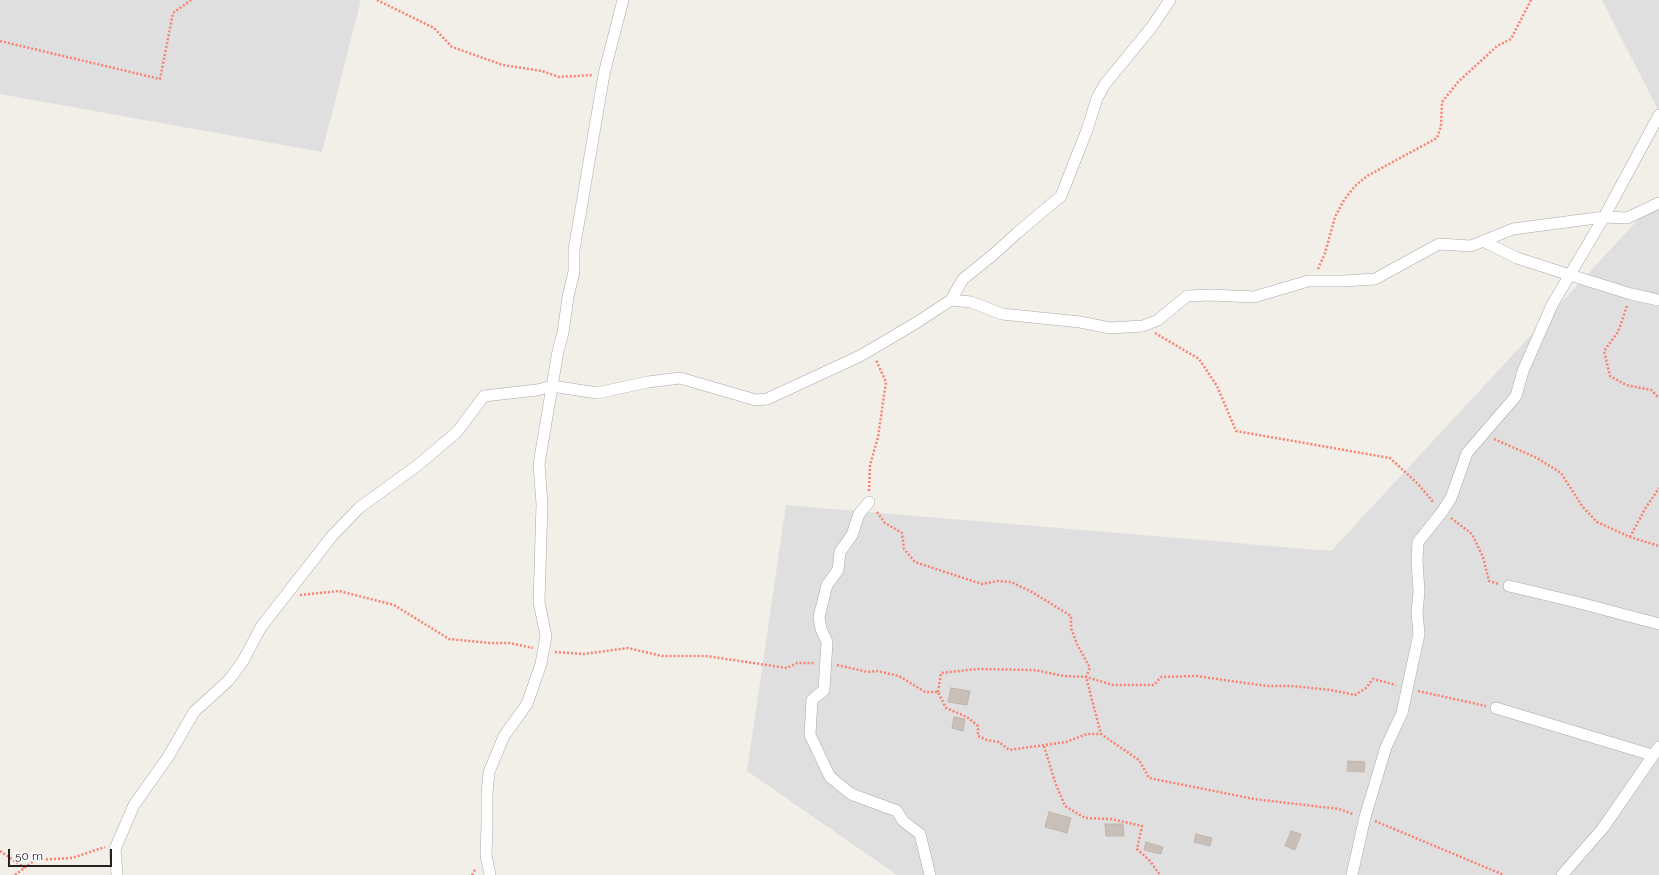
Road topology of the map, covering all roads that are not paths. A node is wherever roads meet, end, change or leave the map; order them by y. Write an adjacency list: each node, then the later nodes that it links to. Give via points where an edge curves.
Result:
1 (623, 0): 10 (street, via 604,74 574,250 574,272 564,333)
2 (1170, 0): 8 (street, via 1097,98 1061,196 962,279)
3 (1659, 115): 5 (street)
4 (1659, 203): 5 (street, via 1627,218)
5 (1604, 217): 6 (street, via 1513,229); 7 (street)
6 (1483, 241): 7 (street, via 1517,258); 8 (street, via 1471,246 1439,244 1375,278 1308,281 1254,297 1187,296 1158,320 1143,326 1110,328 1080,322 1002,314 971,302)
7 (1570, 276): 9 (street); 19 (street, via 1552,305 1523,371 1516,396 1467,453 1453,493 1442,512 1418,542 1419,634 1402,713 1386,747 1364,817)
8 (951, 300): 10 (street, via 860,356 767,399 756,400 680,378 597,393)
9 (1659, 300)
10 (552, 386): 16 (street, via 484,396 457,432 418,465 359,508 332,536 262,627 229,680 194,712 168,757 134,805 114,849); 17 (street, via 539,464 542,504 539,602 546,636 541,664 527,704 504,736 489,772 486,855)
11 (869, 502): 18 (street, via 859,514 852,535 840,552 838,570 827,585 819,617 827,642 824,690 812,700 810,735 830,777 851,794 897,811 903,821 920,834)
12 (1509, 586): 13 (street)
13 (1659, 624)
14 (1496, 708): 15 (street)
15 (1656, 751): 20 (street, via 1603,828)
16 (117, 875)
17 (490, 875)
18 (930, 875)
19 (1352, 875)
20 (1562, 875)

